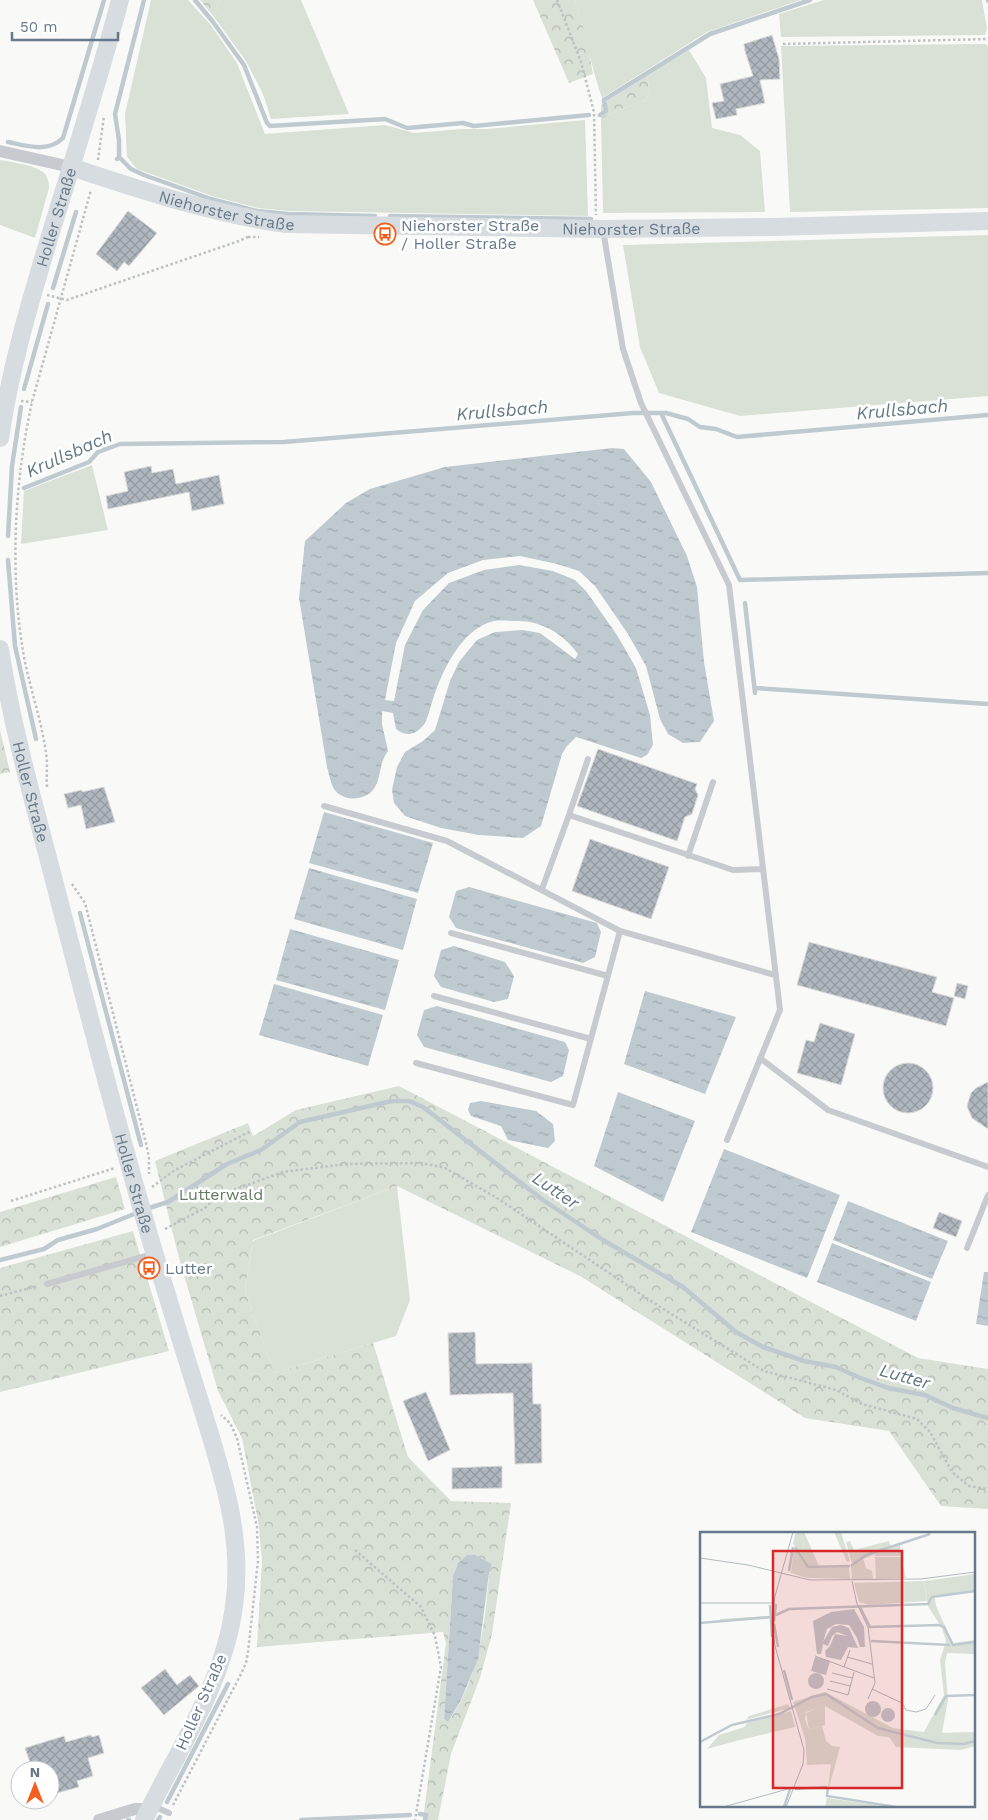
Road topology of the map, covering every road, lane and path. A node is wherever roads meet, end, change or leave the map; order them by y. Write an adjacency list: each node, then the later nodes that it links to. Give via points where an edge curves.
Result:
1 (120, 0): 8 (street, Holler Straße)
2 (557, 0): 12 (path, via 581,62 594,112)
3 (987, 0): 4 (path)
4 (988, 4)
5 (988, 39): 6 (path)
6 (784, 44)
7 (0, 151): 8 (street)
8 (71, 167): 9 (street, Niehorster Straße); 14 (street, Holler Straße)
9 (95, 175): 10 (street, Niehorster Straße); 13 (path)
10 (254, 220): 12 (street, Niehorster Straße, via 319,226); 13 (path, via 248,237 239,241 67,300)
11 (988, 221): 12 (street, Niehorster Straße)
12 (599, 229): 23 (lane, via 622,349 641,404 729,585)
13 (60, 298): 19 (path, via 25,436 16,548 22,645 46,753)
14 (3, 400): 15 (street, Holler Straße)
15 (0, 438)
16 (0, 649): 36 (street, Holler Straße, via 13,720)
17 (588, 758): 21 (lane)
18 (713, 782): 22 (lane)
19 (47, 792)
20 (324, 806): 25 (lane, via 447,841)
21 (569, 815): 22 (lane); 25 (lane)
22 (688, 856): 23 (lane, via 733,870)
23 (763, 869): 28 (lane)
24 (71, 883): 38 (path, via 86,903 146,1143)
25 (542, 889): 26 (lane)
26 (620, 931): 28 (lane); 29 (lane)
27 (451, 934): 29 (lane)
28 (775, 975): 32 (lane, via 780,1010)
29 (608, 976): 31 (lane)
30 (434, 996): 31 (lane)
31 (591, 1039): 33 (lane, via 573,1105)
32 (760, 1058): 35 (lane); 37 (lane, via 828,1110)
33 (416, 1063)
34 (251, 1131): 39 (path, via 175,1170)
35 (727, 1140)
36 (130, 1163): 39 (street, Holler Straße); 41 (path)
37 (988, 1167)
38 (148, 1178)
39 (146, 1193): 44 (street, Holler Straße, via 147,1226)
40 (988, 1195): 43 (lane)
41 (11, 1201)
42 (165, 1229): 47 (path, via 205,1208 217,1196 283,1172 356,1164 422,1163 445,1168 764,1370 836,1390 862,1404 917,1419 930,1432 952,1472 969,1486)
43 (967, 1248)
44 (155, 1254): 45 (lane); 50 (street, Holler Straße, via 228,1496 237,1568 230,1630 217,1674)
45 (47, 1284): 46 (path)
46 (0, 1296)
47 (988, 1489)
48 (355, 1550): 52 (path, via 421,1607 439,1651 441,1668)
49 (169, 1812): 50 (lane, via 160,1809)
50 (147, 1814): 51 (street, via 135,1809)
51 (99, 1820)
52 (415, 1820)

